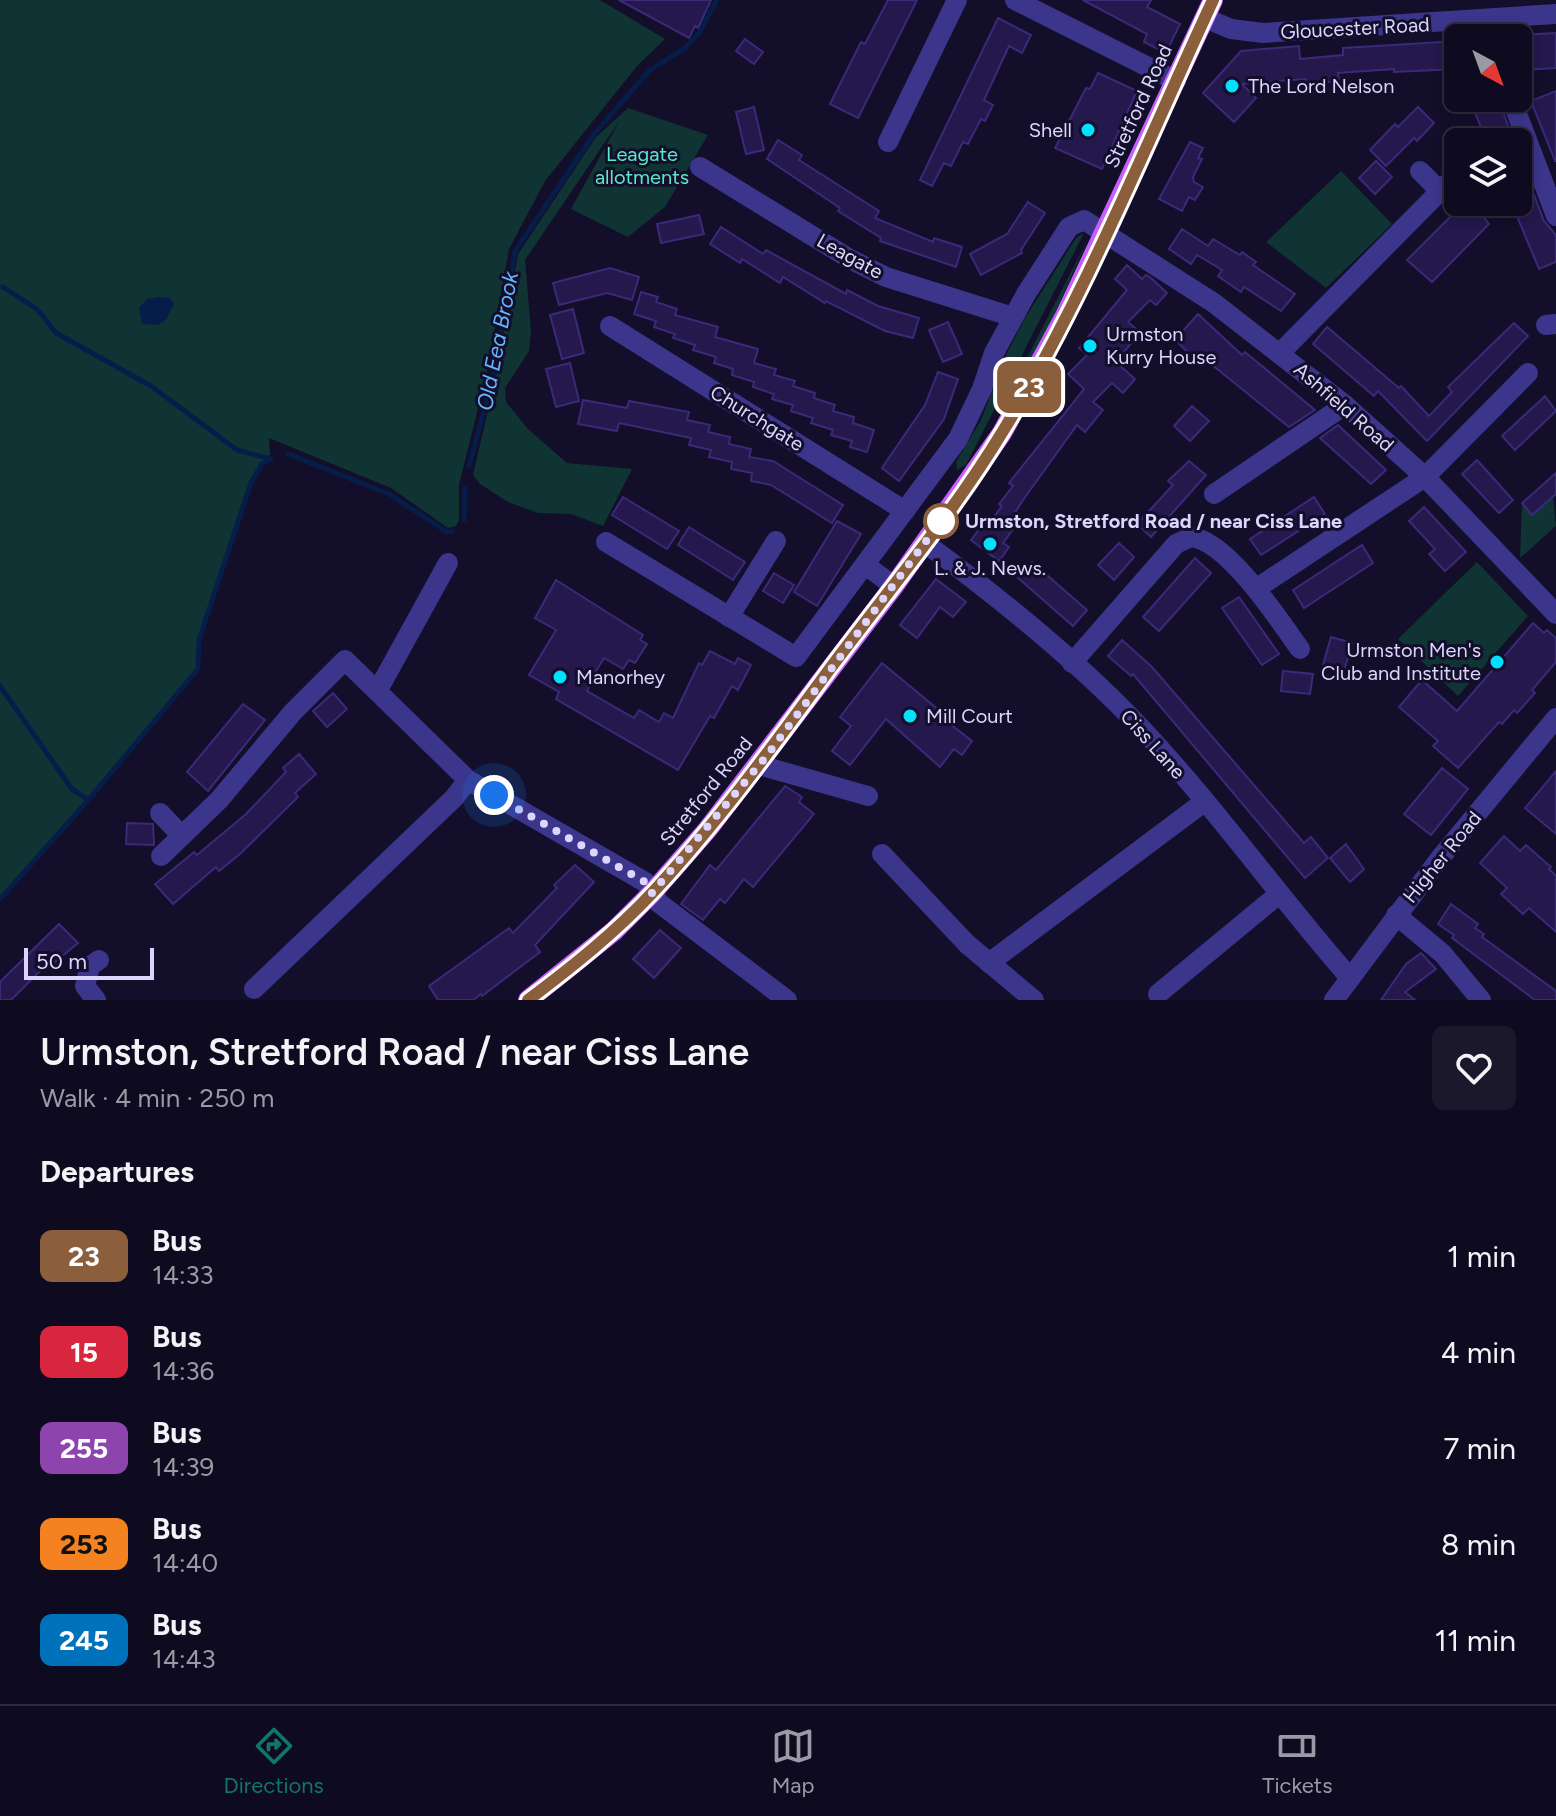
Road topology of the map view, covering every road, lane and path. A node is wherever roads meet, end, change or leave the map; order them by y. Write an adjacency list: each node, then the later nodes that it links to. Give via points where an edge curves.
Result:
1 (957, 0): 9 (street)
2 (1015, 0): 7 (street)
3 (1209, 9): 6 (street, Gloucester Road, via 1231,29 1263,33); 7 (main road, Stretford Road)
4 (1556, 14): 5 (street, Gloucester Road)
5 (1520, 24)
6 (1444, 29)
7 (1176, 81): 15 (main road, Stretford Road)
8 (1516, 112): 14 (street)
9 (888, 142)
10 (700, 167): 16 (street, Leagate, via 886,277)
11 (1420, 171): 13 (street)
12 (1444, 187): 13 (street)
13 (1440, 191): 18 (street)
14 (1556, 216)
15 (1106, 232): 16 (street, via 1084,220 1073,222); 18 (street, Ashfield Road); 23 (main road, Stretford Road, via 1032,381)
16 (1013, 317): 21 (street, via 972,412)
17 (610, 326): 25 (street, Churchgate)
18 (1280, 353): 20 (street, Ashfield Road)
19 (1528, 373): 22 (street)
20 (1345, 405): 22 (street, Ashfield Road); 24 (street)
21 (938, 467): 23 (street); 25 (street)
22 (1425, 477): 32 (street); 33 (street, Ashfield Road)
23 (965, 488): 28 (main road, Stretford Road)
24 (1214, 494)
25 (905, 511): 30 (street)
26 (776, 541): 34 (street)
27 (606, 542): 34 (street)
28 (925, 543): 31 (main road, Stretford Road); 36 (street, Ciss Lane)
29 (448, 563): 37 (street)
30 (865, 565): 31 (street); 34 (street, via 796,657)
31 (894, 586): 39 (main road, Stretford Road)
32 (1257, 588): 35 (street); 36 (street, via 1207,542 1183,539)
33 (1556, 614)
34 (729, 617)
35 (1300, 649)
36 (1072, 663): 42 (street, Ciss Lane, via 1144,731)
37 (378, 690): 40 (street); 44 (street, via 345,660)
38 (1556, 718): 49 (street, Higher Road)
39 (759, 765): 41 (street); 47 (main road, Stretford Road)
40 (468, 780): 47 (street, via 645,882); 53 (street)
41 (868, 796)
42 (1204, 802): 48 (street, Ciss Lane); 51 (street)
43 (160, 813): 44 (street)
44 (182, 836): 46 (street)
45 (882, 854): 51 (street, via 892,878)
46 (161, 856)
47 (652, 893): 55 (main road, Stretford Road); 57 (street)
48 (1279, 894): 52 (street, Ciss Lane); 54 (street)
49 (1396, 915): 52 (street, Higher Road); 60 (street, via 1443,954)
50 (99, 960): 56 (street, via 90,966 85,986)
51 (989, 963): 58 (street)
52 (1350, 978): 59 (street, Higher Road)
53 (254, 989)
54 (1158, 994)
55 (531, 999)
56 (96, 1000)
57 (787, 1000)
58 (1034, 1000)
59 (1334, 1000)
60 (1481, 1000)

